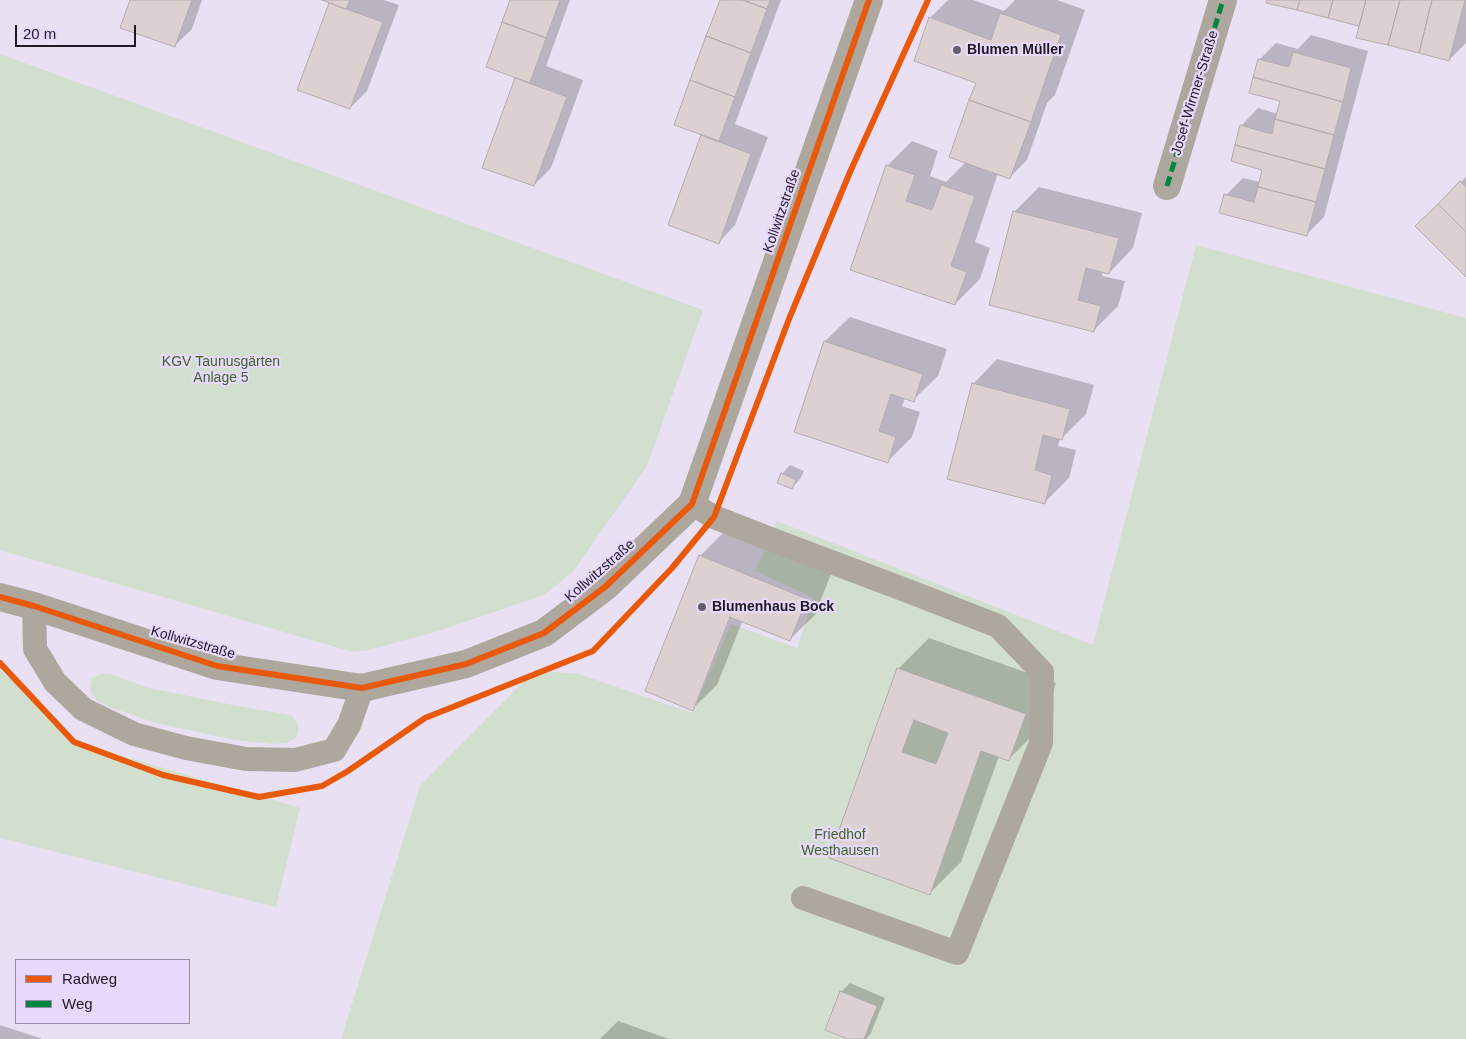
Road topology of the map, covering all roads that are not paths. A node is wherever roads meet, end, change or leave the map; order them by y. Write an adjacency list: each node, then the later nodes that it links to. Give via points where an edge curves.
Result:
1 (869, 0): 4 (street, Kollwitzstraße)
2 (1223, 0): 3 (street, Josef-Wirmer-Straße)
3 (1167, 186)
4 (692, 504): 7 (street, Kollwitzstraße, via 605,587 544,633 466,664); 8 (lane, via 714,517 998,626 1042,672 1041,743 957,953)
5 (0, 596): 6 (street, Kollwitzstraße)
6 (34, 606): 7 (street, Kollwitzstraße, via 217,666); 7 (lane, via 35,650 55,682 83,709 134,734 186,748 246,759 295,760 334,750 349,725)
7 (362, 688)
8 (803, 898)

